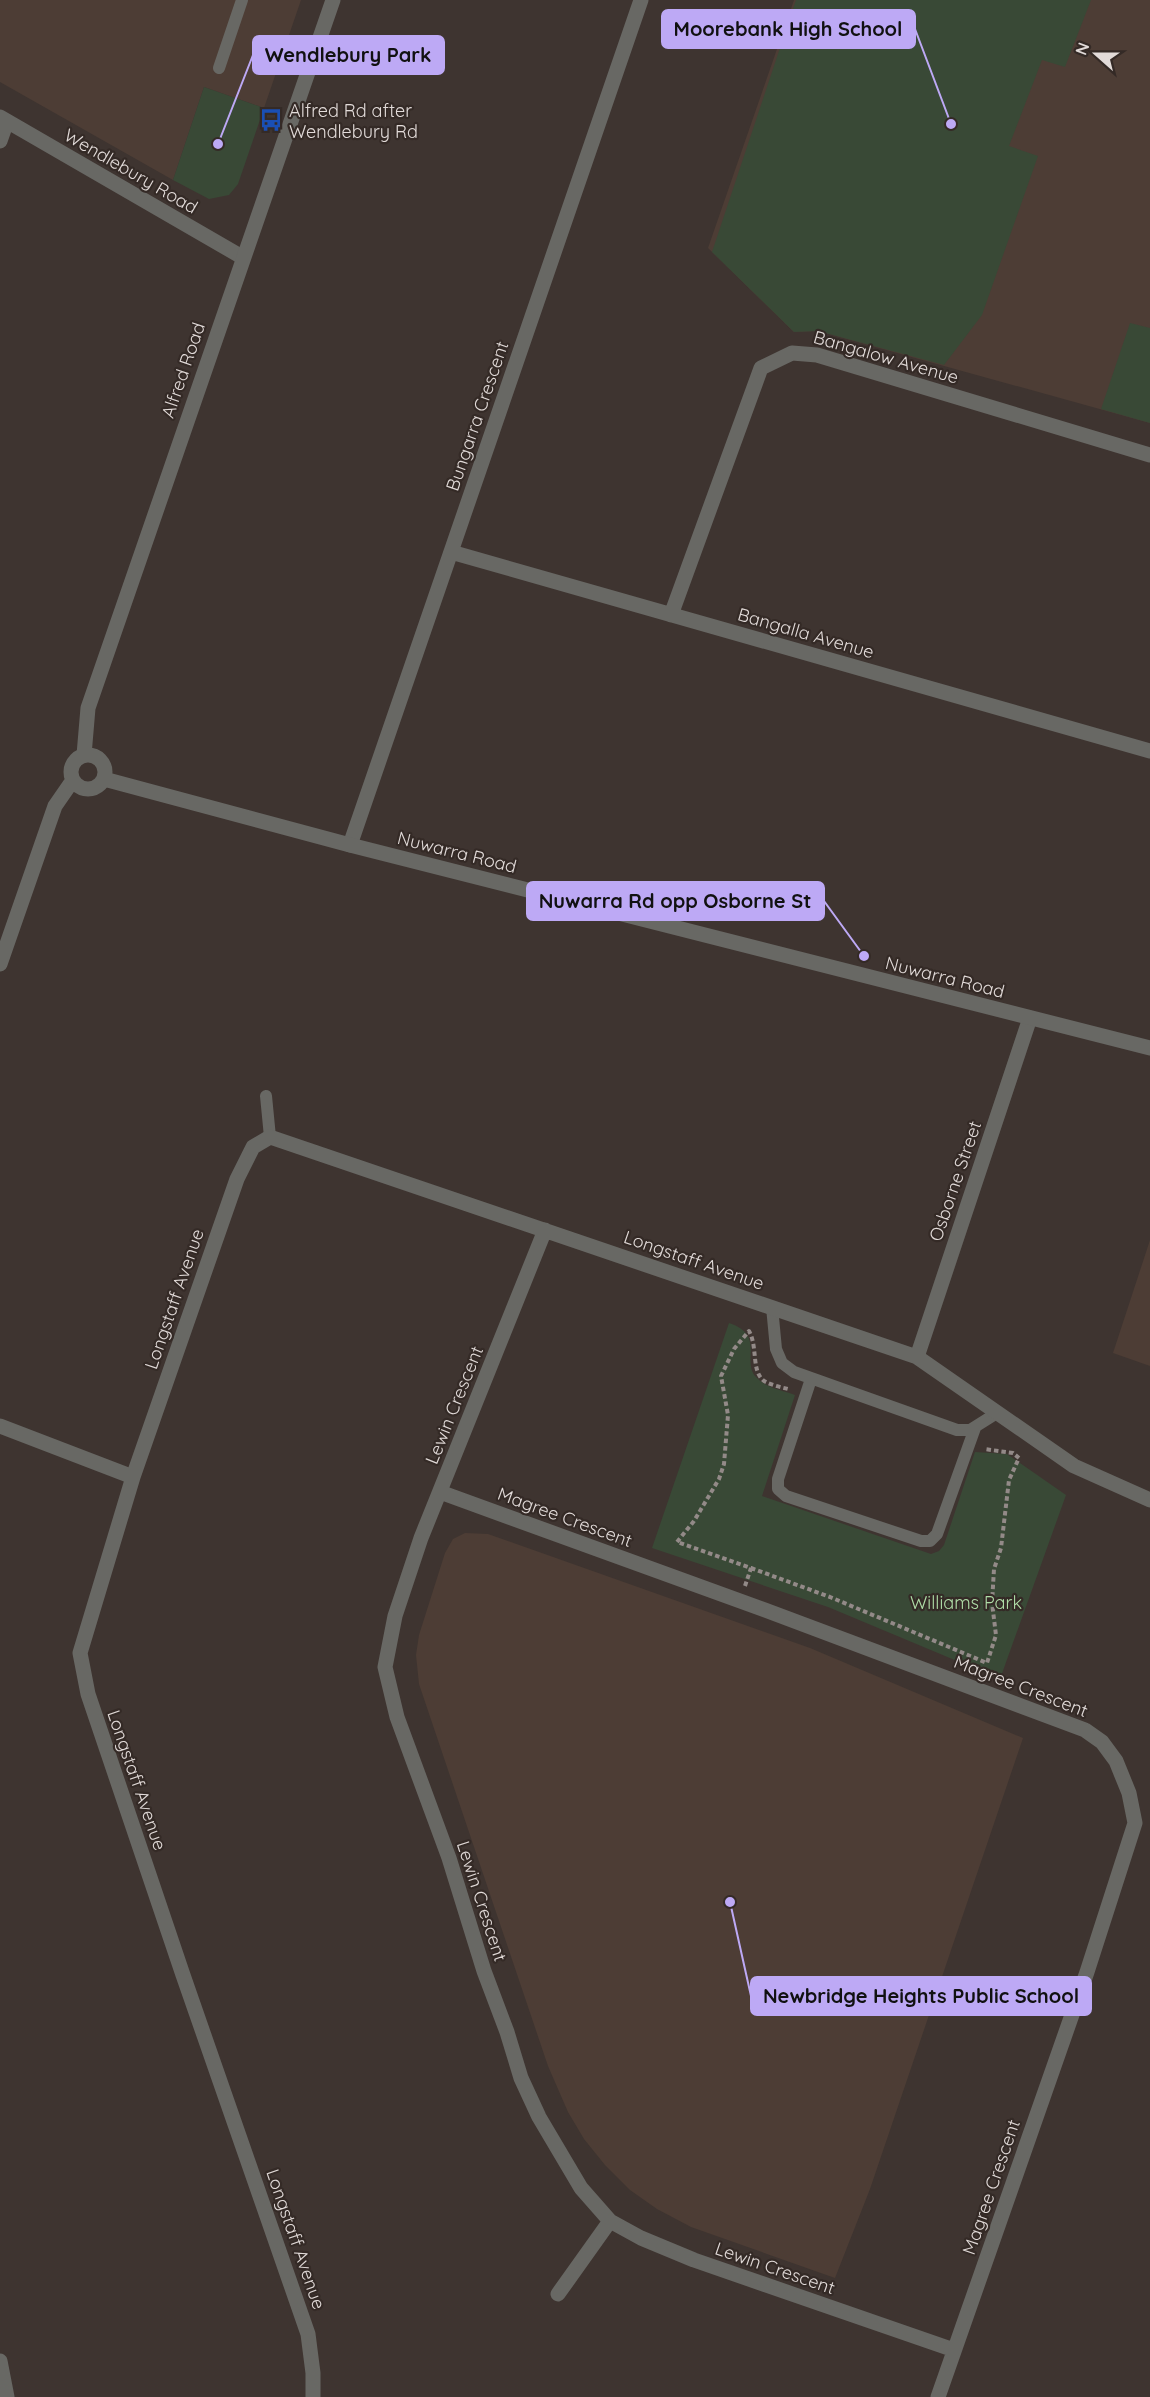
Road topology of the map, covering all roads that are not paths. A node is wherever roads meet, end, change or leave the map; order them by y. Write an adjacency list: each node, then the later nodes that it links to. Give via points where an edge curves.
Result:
1 (242, 0): 4 (lane)
2 (333, 0): 7 (street, Alfred Road)
3 (641, 0): 9 (street, Bungarra Crescent)
4 (219, 68)
5 (3, 119): 6 (street); 7 (street, Wendlebury Road)
6 (0, 141)
7 (242, 257): 12 (street, Alfred Road, via 88,708)
8 (1150, 455): 10 (street, Bangalow Avenue, via 817,355 792,353 761,368)
9 (451, 552): 10 (street, Bangalla Avenue); 15 (street, Bungarra Crescent)
10 (671, 615): 11 (street, Bangalla Avenue)
11 (1150, 751)
12 (84, 755): 13 (street, via 95,756 103,763); 14 (street, via 73,765)
13 (104, 779): 14 (street, via 97,787 86,789); 15 (street, Nuwarra Road)
14 (73, 780): 16 (street, via 54,806)
15 (350, 845): 17 (street, Nuwarra Road)
16 (0, 964)
17 (1030, 1018): 18 (street, Nuwarra Road); 23 (street, Osborne Street)
18 (1150, 1048)
19 (266, 1096): 20 (lane)
20 (270, 1137): 21 (street, Longstaff Avenue); 28 (street, Longstaff Avenue, via 253,1147 244,1160)
21 (545, 1230): 22 (street, Longstaff Avenue); 29 (street, Lewin Crescent)
22 (772, 1307): 23 (street, Longstaff Avenue); 24 (lane, via 776,1349 782,1363)
23 (916, 1357): 25 (street, Longstaff Avenue)
24 (811, 1378): 27 (lane, via 957,1430); 27 (lane, via 778,1489 786,1496 921,1541 930,1541 937,1534)
25 (997, 1413): 27 (lane); 30 (street, Longstaff Avenue, via 1074,1466)
26 (0, 1426): 28 (street)
27 (975, 1428)
28 (133, 1477): 36 (street, Longstaff Avenue, via 80,1653 88,1694 308,2334)
29 (440, 1492): 31 (street, Lewin Crescent, via 395,1616 385,1667 397,1717 449,1858 521,2078 581,2188); 33 (street, Magree Crescent, via 1085,1730 1102,1742 1116,1761 1129,1793 1135,1823 1087,1972)
30 (1150, 1500)
31 (610, 2221): 32 (street); 33 (street, Lewin Crescent, via 694,2260)
32 (558, 2294)
33 (954, 2350): 37 (street, Magree Crescent)
34 (0, 2361): 35 (street)
35 (7, 2397)
36 (313, 2397)
37 (938, 2397)

